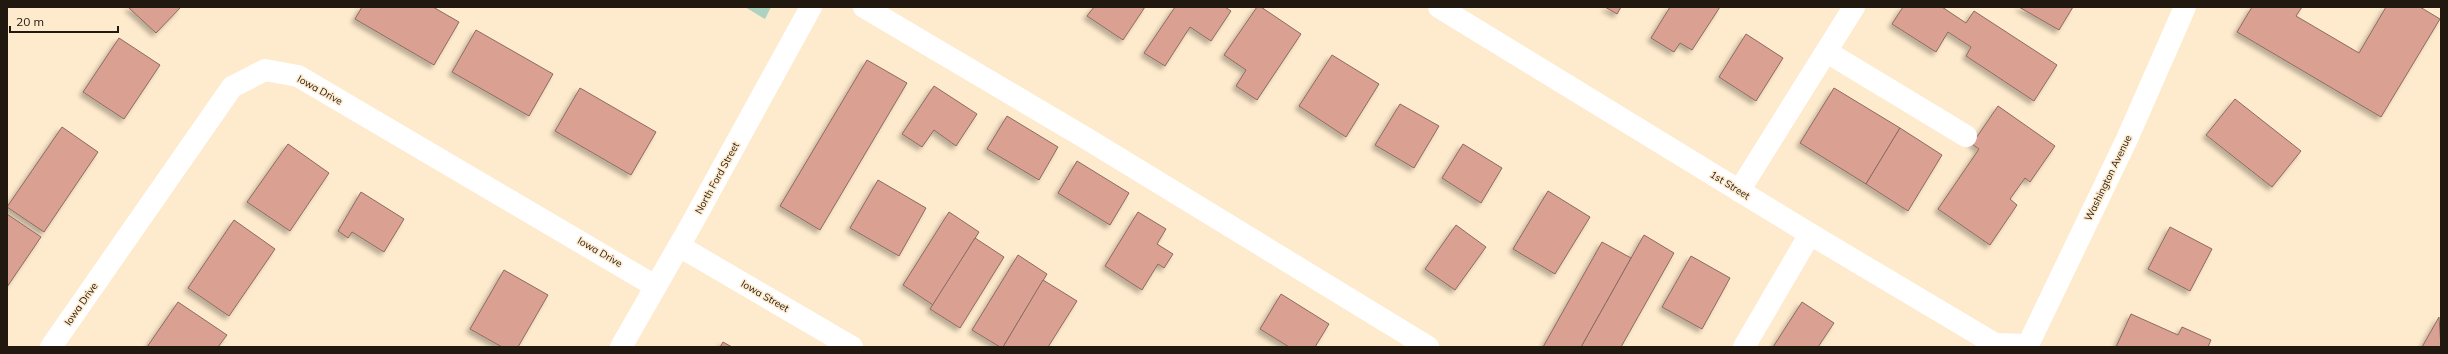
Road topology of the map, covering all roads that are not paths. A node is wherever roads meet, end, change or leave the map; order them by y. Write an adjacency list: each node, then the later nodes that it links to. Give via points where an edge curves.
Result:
1 (811, 7): 10 (street, North Ford Street)
2 (864, 7): 16 (street, via 1089,140)
3 (1439, 7): 8 (street, 1st Street)
4 (1854, 7): 6 (street)
5 (2185, 7): 12 (street, Washington Avenue, via 2127,139)
6 (1827, 52): 7 (street); 8 (street)
7 (1966, 136)
8 (1739, 191): 9 (street, 1st Street)
9 (1810, 234): 12 (street, 1st Street, via 1995,344); 17 (street)
10 (679, 246): 11 (street, North Ford Street); 15 (street, Iowa Street)
11 (655, 286): 13 (street, Iowa Drive, via 298,76 265,70 232,87); 14 (street, North Ford Street)
12 (2027, 346)
13 (51, 347)
14 (621, 347)
15 (852, 347)
16 (1428, 347)
17 (1744, 347)

